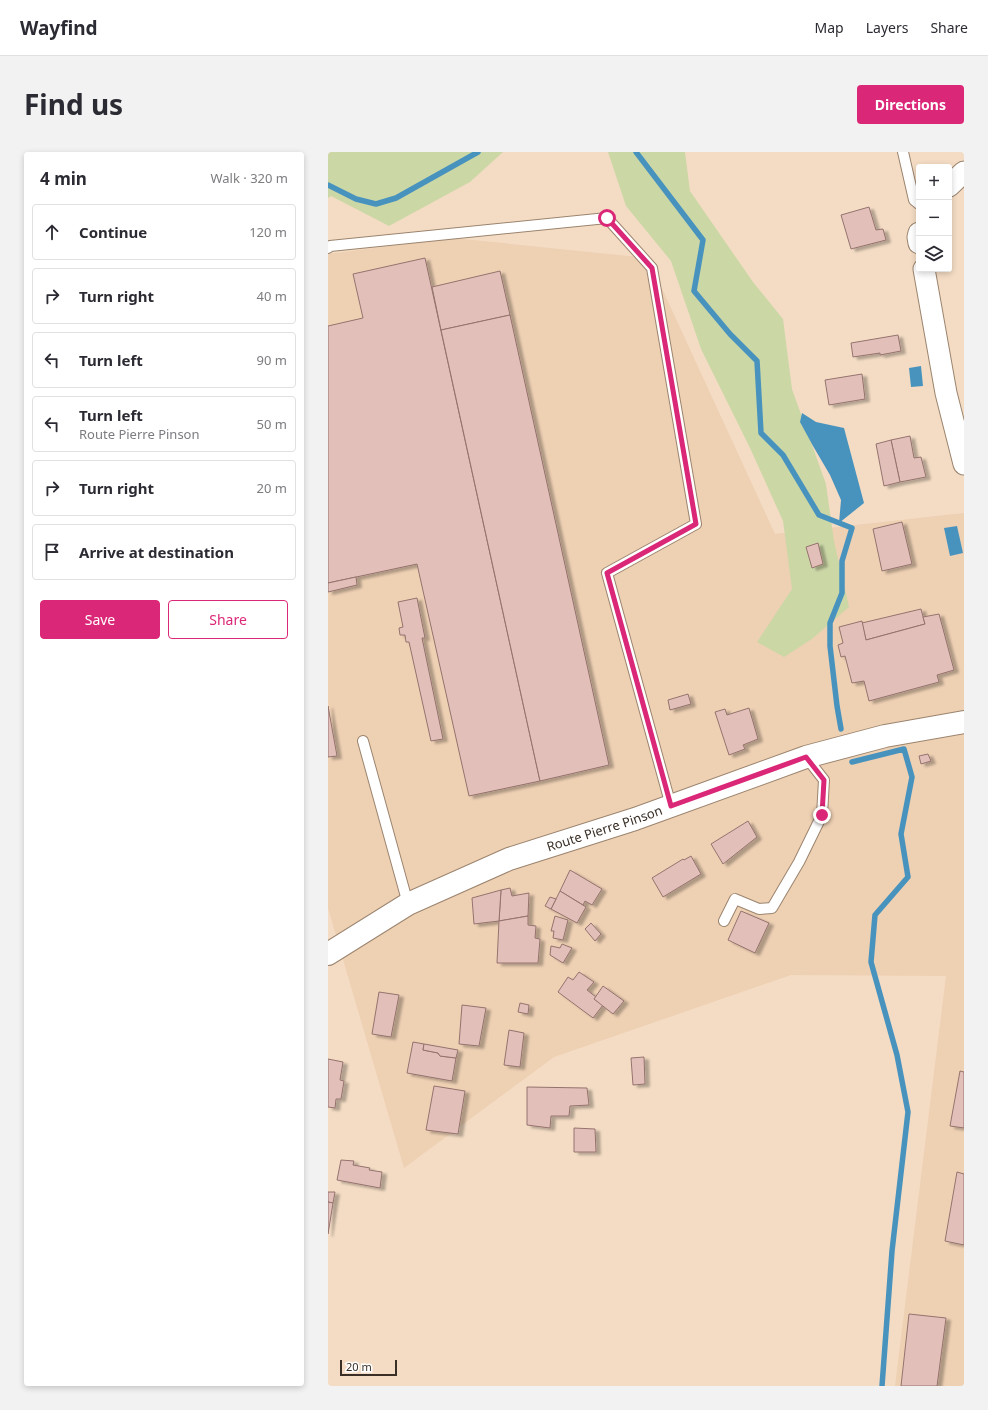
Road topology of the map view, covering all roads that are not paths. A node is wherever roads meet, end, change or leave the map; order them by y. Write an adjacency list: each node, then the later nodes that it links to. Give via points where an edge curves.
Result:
1 (903, 152): 4 (lane)
2 (964, 172): 3 (street)
3 (952, 183)
4 (916, 202)
5 (328, 248): 11 (lane, via 607,218 652,268 696,524 607,573)
6 (925, 272): 7 (street, via 946,393)
7 (964, 464)
8 (964, 722): 10 (main road, Route Pierre Pinson, via 885,736)
9 (364, 741): 12 (lane)
10 (806, 757): 11 (main road, Route Pierre Pinson); 13 (lane, via 824,780 822,815 799,862 772,908 759,909 735,899)
11 (671, 806): 12 (main road, Route Pierre Pinson, via 509,859)
12 (408, 904): 14 (main road, Route Pierre Pinson)
13 (724, 921)
14 (328, 954)

